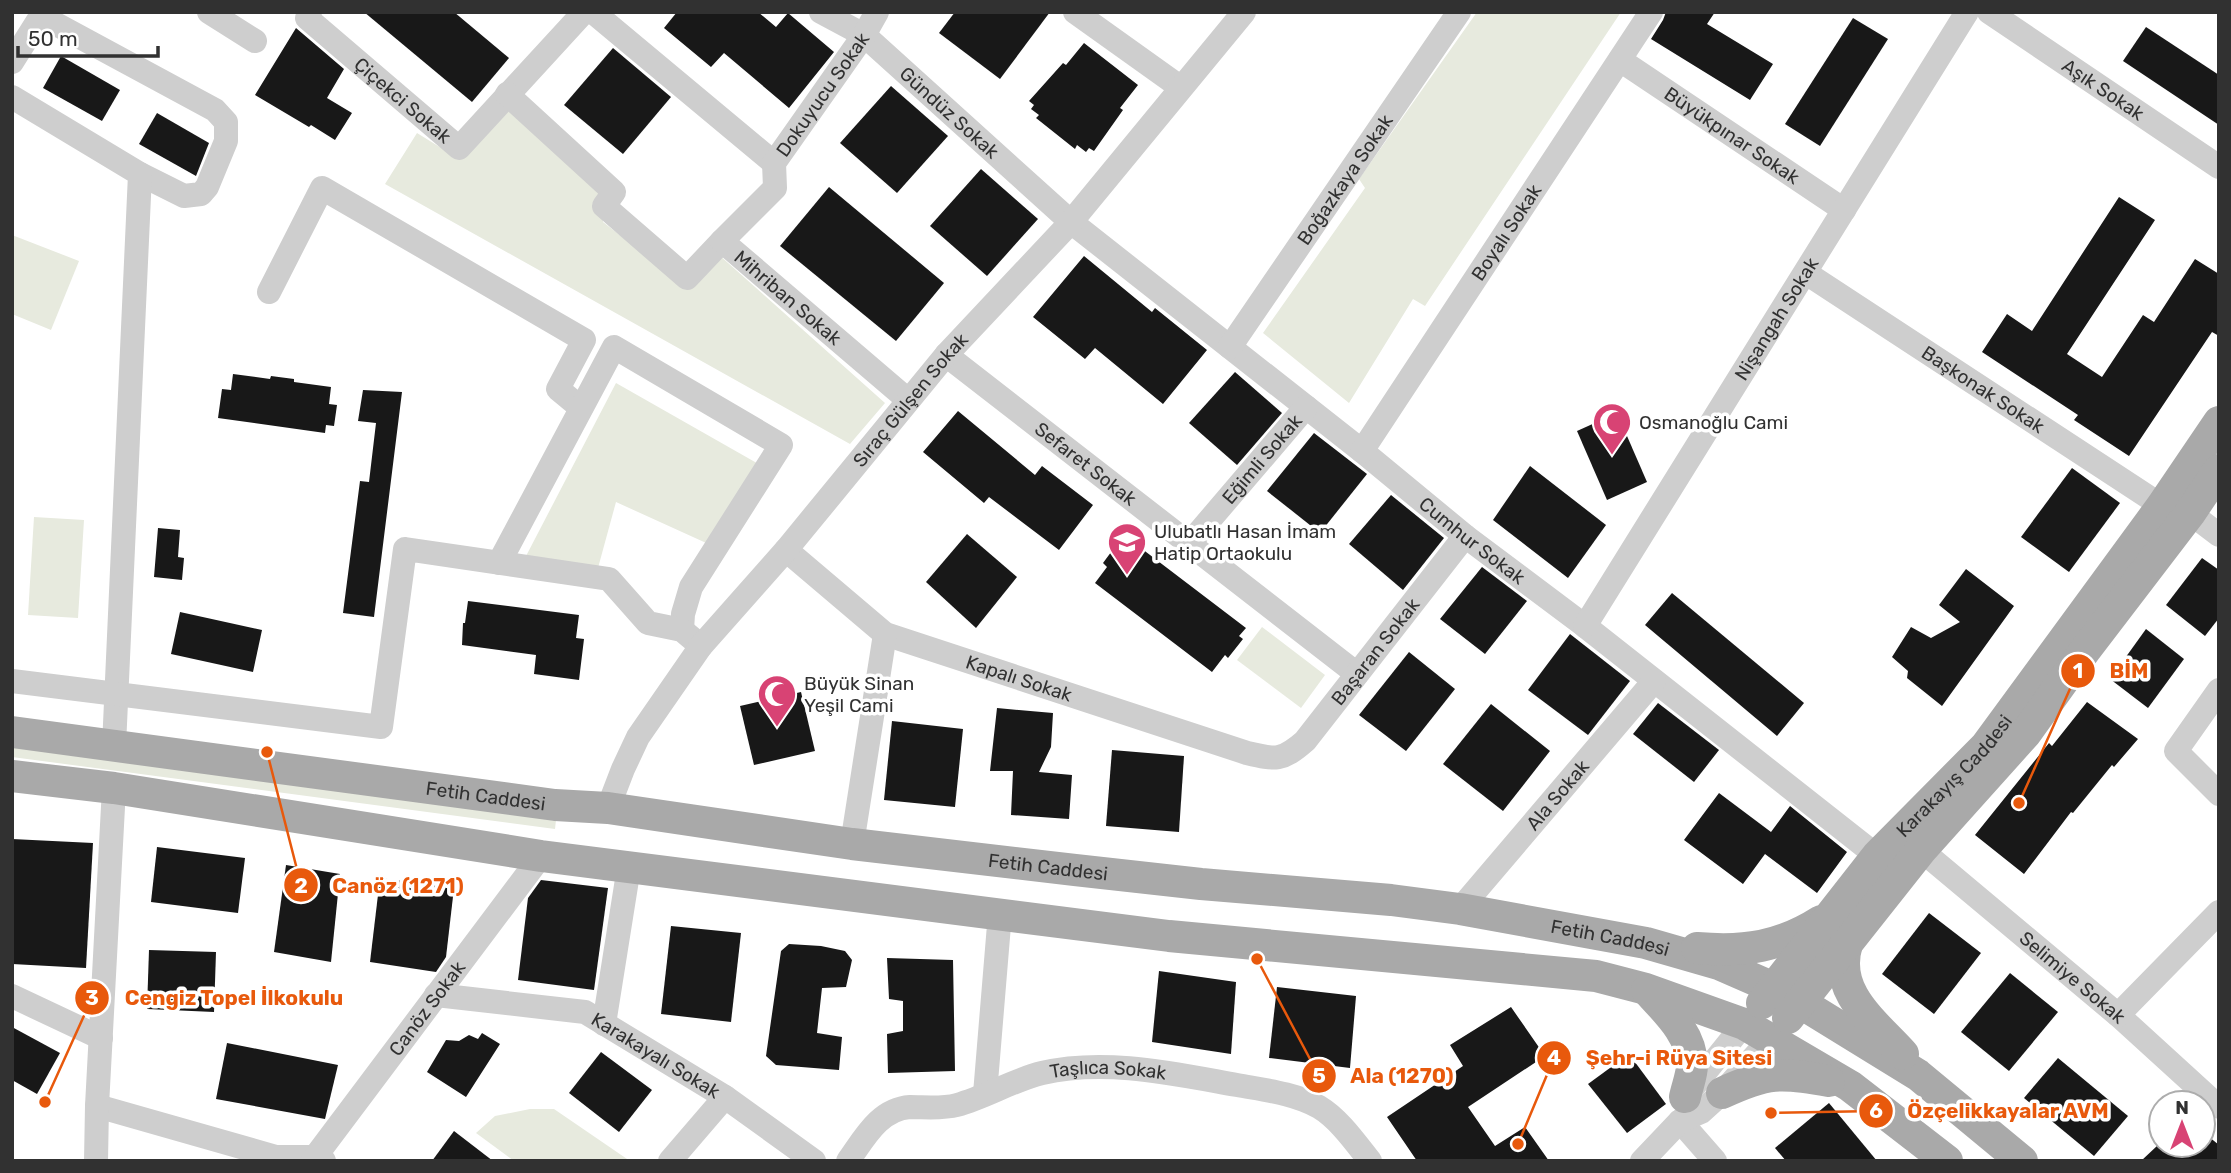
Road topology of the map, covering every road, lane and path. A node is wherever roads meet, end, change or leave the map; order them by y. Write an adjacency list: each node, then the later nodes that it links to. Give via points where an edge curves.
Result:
1 (209, 12): 14 (street)
2 (310, 12): 18 (street, Çiçekci Sokak, via 307,19 459,148)
3 (584, 12): 18 (street, Çiçekci Sokak)
4 (593, 12): 20 (street)
5 (821, 12): 13 (street, Gündüz Sokak)
6 (877, 12): 13 (street, Dokuyucu Sokak)
7 (1075, 12): 17 (street)
8 (1244, 12): 17 (street, Sıraç Gülşen Sokak)
9 (1459, 12): 28 (street, Boğazkaya Sokak)
10 (1651, 12): 15 (street, Boyalı Sokak)
11 (1968, 12): 23 (street, Nişangah Sokak)
12 (1989, 12): 21 (street, Aşık Sokak)
13 (864, 35): 20 (street, Dokuyucu Sokak); 24 (street, Gündüz Sokak)
14 (255, 41)
15 (1620, 60): 23 (street, Büyükpınar Sokak); 34 (street, Boyalı Sokak)
16 (12, 62): 22 (street, via 41,16 215,110 226,122 222,154 201,194 184,196)
17 (1180, 87): 24 (street, Sıraç Gülşen Sokak)
18 (507, 94): 25 (street, Mihriban Sokak, via 614,192 604,206 687,278)
19 (12, 97): 22 (street)
20 (774, 163): 25 (street, Dokuyucu Sokak, via 775,188)
21 (2219, 167)
22 (140, 174): 50 (street)
23 (1844, 210): 26 (street, Nişangah Sokak)
24 (1070, 222): 28 (street, Cumhur Sokak); 29 (street, Sıraç Gülşen Sokak)
25 (722, 240): 30 (street, Mihriban Sokak)
26 (1806, 273): 36 (street, Başkonak Sokak); 42 (street, Nişangah Sokak)
27 (269, 292): 32 (street, via 322,188 584,340 558,389)
28 (1230, 347): 31 (street, Cumhur Sokak)
29 (946, 355): 30 (street, Sıraç Gülşen Sokak); 39 (street, Sefaret Sokak)
30 (908, 400): 40 (street, Sıraç Gülşen Sokak)
31 (1306, 407): 34 (street, Cumhur Sokak); 39 (street, Eğimli Sokak)
32 (582, 408): 41 (street); 43 (street, via 614,347 781,445 691,587)
33 (2219, 422): 36 (main road, Karakayış Caddesi)
34 (1362, 451): 38 (street, Cumhur Sokak)
35 (2219, 470): 36 (main road, Karakayış Caddesi)
36 (2176, 510): 37 (street, Başkonak Sokak); 59 (main road, Karakayış Caddesi, via 2026,733); 61 (main road, Karakayış Caddesi, via 1986,746)
37 (2219, 535)
38 (1465, 536): 42 (street, Cumhur Sokak); 46 (street, Başaran Sokak)
39 (1189, 544): 46 (street, Sefaret Sokak)
40 (786, 550): 44 (street, Kapalı Sokak); 45 (street, Sıraç Gülşen Sokak)
41 (499, 564): 43 (street, via 609,579 648,623); 50 (street, via 405,549 381,727)
42 (1585, 626): 48 (street, Cumhur Sokak)
43 (682, 630): 45 (street)
44 (886, 634): 53 (street, Kapalı Sokak, via 1247,753); 58 (street)
45 (701, 646): 57 (street, Sıraç Gülşen Sokak, via 638,737)
46 (1357, 674): 53 (street, Başaran Sokak, via 1306,741)
47 (12, 681): 50 (street)
48 (1654, 681): 61 (street, Cumhur Sokak); 63 (street, Ala Sokak)
49 (2219, 690): 56 (street, via 2176,751)
50 (117, 695): 52 (street)
51 (12, 732): 52 (main road, Fetih Caddesi)
52 (114, 746): 57 (main road, Fetih Caddesi, via 555,805)
53 (1279, 759)
54 (12, 775): 55 (main road, Fetih Caddesi)
55 (114, 788): 60 (main road, Fetih Caddesi); 76 (street)
56 (2219, 794)
57 (608, 808): 58 (main road, Fetih Caddesi)
58 (852, 844): 63 (main road, Fetih Caddesi)
59 (1921, 850): 68 (main road, Karakayış Caddesi); 73 (street, Selimiye Sokak)
60 (541, 856): 62 (main road, Fetih Caddesi); 70 (street, Canöz Sokak)
61 (1877, 856): 66 (main road, Karakayış Caddesi)
62 (629, 867): 65 (main road, Fetih Caddesi); 74 (street)
63 (1460, 909): 67 (main road, Fetih Caddesi)
64 (2219, 912): 73 (street)
65 (1000, 913): 69 (main road, Fetih Caddesi, via 1169,936 1596,976); 80 (street)
66 (1834, 913): 67 (main road, via 1803,933 1755,948); 72 (main road, Karakayış Caddesi)
67 (1646, 943): 72 (main road, Fetih Caddesi, via 1718,964)
68 (1847, 944): 72 (main road, Karakayış Caddesi); 77 (main road, via 1842,968 1848,988)
69 (1646, 989): 75 (main road, Fetih Caddesi); 84 (main road, via 1676,1023 1689,1048 1692,1065)
70 (436, 995): 74 (street, Karakayalı Sokak, via 585,1012); 85 (street, Canöz Sokak)
71 (12, 996): 76 (street)
72 (1787, 996): 75 (main road, Karakayış Caddesi); 77 (main road, Fetih Caddesi)
73 (2118, 1015): 83 (street, Selimiye Sokak)
74 (604, 1024): 81 (street, Karakayalı Sokak)
75 (1758, 1031): 78 (main road, Fetih Caddesi); 79 (street, Karakayış Caddesi); 84 (street, Karakayış Caddesi)
76 (101, 1038): 82 (street)
77 (1918, 1075): 94 (main road, Fetih Caddesi)
78 (1850, 1086): 79 (main road, via 1769,1075); 93 (main road, Fetih Caddesi)
79 (1723, 1093): 84 (street, Karakayış Caddesi, via 1702,1112)
80 (985, 1094): 89 (street, Taşlıca Sokak, via 958,1105 906,1107 884,1116); 90 (street, Taşlıca Sokak, via 1042,1073 1108,1068 1158,1071 1292,1095 1320,1108)
81 (724, 1097): 87 (street); 88 (street, Karakayalı Sokak)
82 (97, 1106): 85 (street, via 276,1157); 86 (street)
83 (2219, 1107)
84 (1683, 1109): 91 (street, Karakayış Caddesi); 92 (street)
85 (317, 1159)
86 (96, 1161)
87 (670, 1161)
88 (814, 1161)
89 (848, 1161)
90 (1370, 1161)
91 (1642, 1161)
92 (1715, 1161)
93 (1947, 1161)
94 (2022, 1161)

